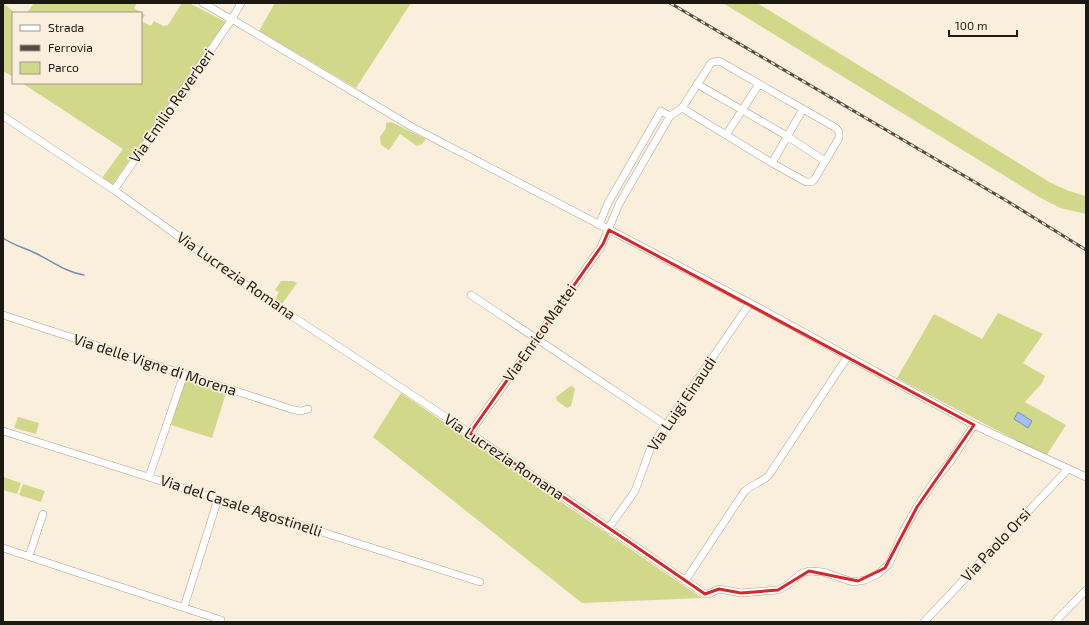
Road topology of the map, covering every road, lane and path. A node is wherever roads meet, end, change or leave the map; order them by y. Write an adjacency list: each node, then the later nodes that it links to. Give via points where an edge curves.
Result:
1 (204, 3): 3 (street)
2 (241, 3): 3 (street, Via Emilio Reverberi)
3 (232, 20): 15 (street, Via Emilio Reverberi); 16 (street, via 412,127)
4 (697, 84): 5 (street, via 710,64 717,61); 6 (street); 8 (street)
5 (759, 84): 7 (street); 8 (street)
6 (682, 108): 10 (street); 11 (street)
7 (803, 109): 12 (street); 13 (street, via 839,132 839,137)
8 (742, 110): 11 (street); 12 (street)
9 (3, 116): 15 (street, Via Lucrezia Romana)
10 (670, 116): 16 (street, via 661,111 608,203); 17 (street, Via Enrico Mattei, via 619,204)
11 (726, 135): 14 (street)
12 (787, 136): 13 (street); 14 (street)
13 (825, 161): 14 (street, via 814,180 808,183)
14 (772, 163)
15 (114, 190): 28 (street, Via Lucrezia Romana, via 260,295)
16 (599, 225): 17 (street)
17 (609, 231): 19 (street); 21 (street, Via Enrico Mattei, via 601,247)
18 (471, 295): 21 (street)
19 (750, 303): 22 (street); 25 (street, Via Luigi Einaudi)
20 (3, 315): 23 (street, Via delle Vigne di Morena)
21 (536, 338): 25 (street); 28 (street, Via Enrico Mattei)
22 (848, 356): 26 (street); 37 (street, via 768,475 744,492)
23 (184, 374): 24 (street, Via delle Vigne di Morena, via 296,410); 30 (street)
24 (308, 409)
25 (666, 425): 34 (street, Via Luigi Einaudi, via 648,452 633,494)
26 (974, 425): 29 (street); 37 (street, Via Lucrezia Romana, via 917,507 889,564 871,578 853,582 809,570 778,590 738,593 719,589 706,594)
27 (3, 431): 30 (street, Via del Casale Agostinelli)
28 (470, 433): 34 (street, Via Lucrezia Romana)
29 (1068, 469): 31 (street); 42 (street, Via Paolo Orsi)
30 (149, 477): 32 (street, Via del Casale Agostinelli)
31 (1086, 477)
32 (218, 499): 38 (street, Via del Casale Agostinelli); 40 (street)
33 (43, 514): 36 (street)
34 (608, 529): 37 (street, Via Lucrezia Romana)
35 (3, 548): 36 (street)
36 (29, 556): 40 (street)
37 (685, 581)
38 (480, 582)
39 (1086, 590): 43 (street)
40 (184, 607): 41 (street)
41 (221, 620)
42 (924, 622)
43 (1055, 622)

